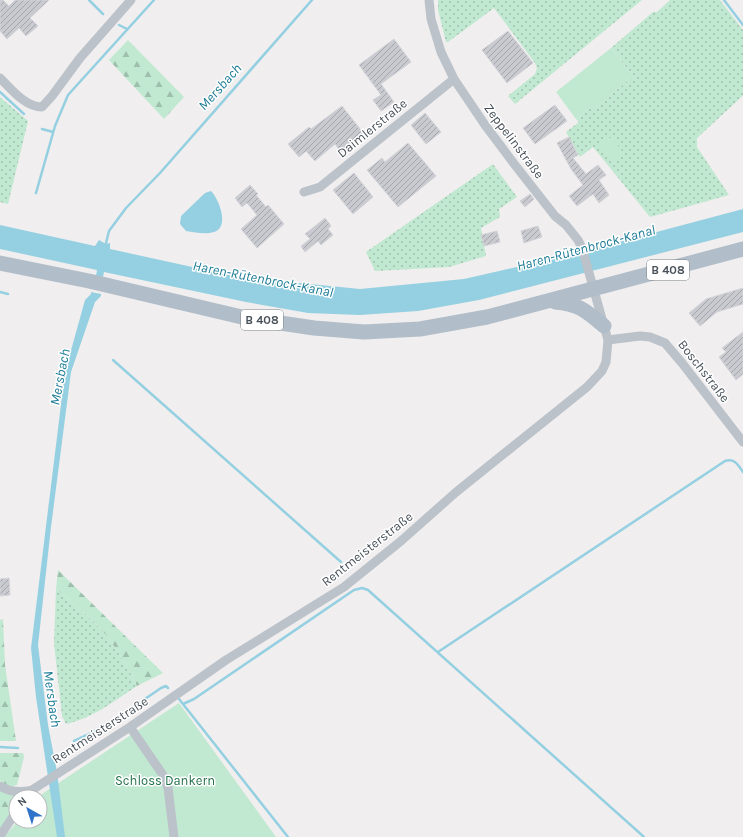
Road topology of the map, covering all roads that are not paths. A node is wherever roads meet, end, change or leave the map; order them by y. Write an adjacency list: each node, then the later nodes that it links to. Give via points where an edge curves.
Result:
1 (131, 0): 3 (street, via 80,58 42,107 28,104)
2 (429, 0): 4 (street, Zeppelinstraße, via 431,20 441,52)
3 (0, 78)
4 (454, 79): 5 (street, Daimlerstraße, via 320,187); 8 (street, Zeppelinstraße, via 485,125 554,216 566,225 578,240)
5 (304, 192)
6 (743, 249): 8 (main road, B 408)
7 (0, 263): 9 (main road, B 408, via 246,318 364,332 420,329 465,322)
8 (595, 289): 9 (main road, B 408); 10 (street, Rentmeisterstraße)
9 (548, 302): 10 (main road, via 566,303 583,308)
10 (606, 333): 11 (street, Boschstraße, via 650,337 665,343); 12 (street, Rentmeisterstraße, via 606,362 602,371 587,387 401,541 344,587 226,660)
11 (743, 442)
12 (130, 727): 13 (street, Rentmeisterstraße); 16 (street, via 163,775 168,788)
13 (34, 789)
14 (8, 824): 15 (street)
15 (0, 836)
16 (174, 837)

